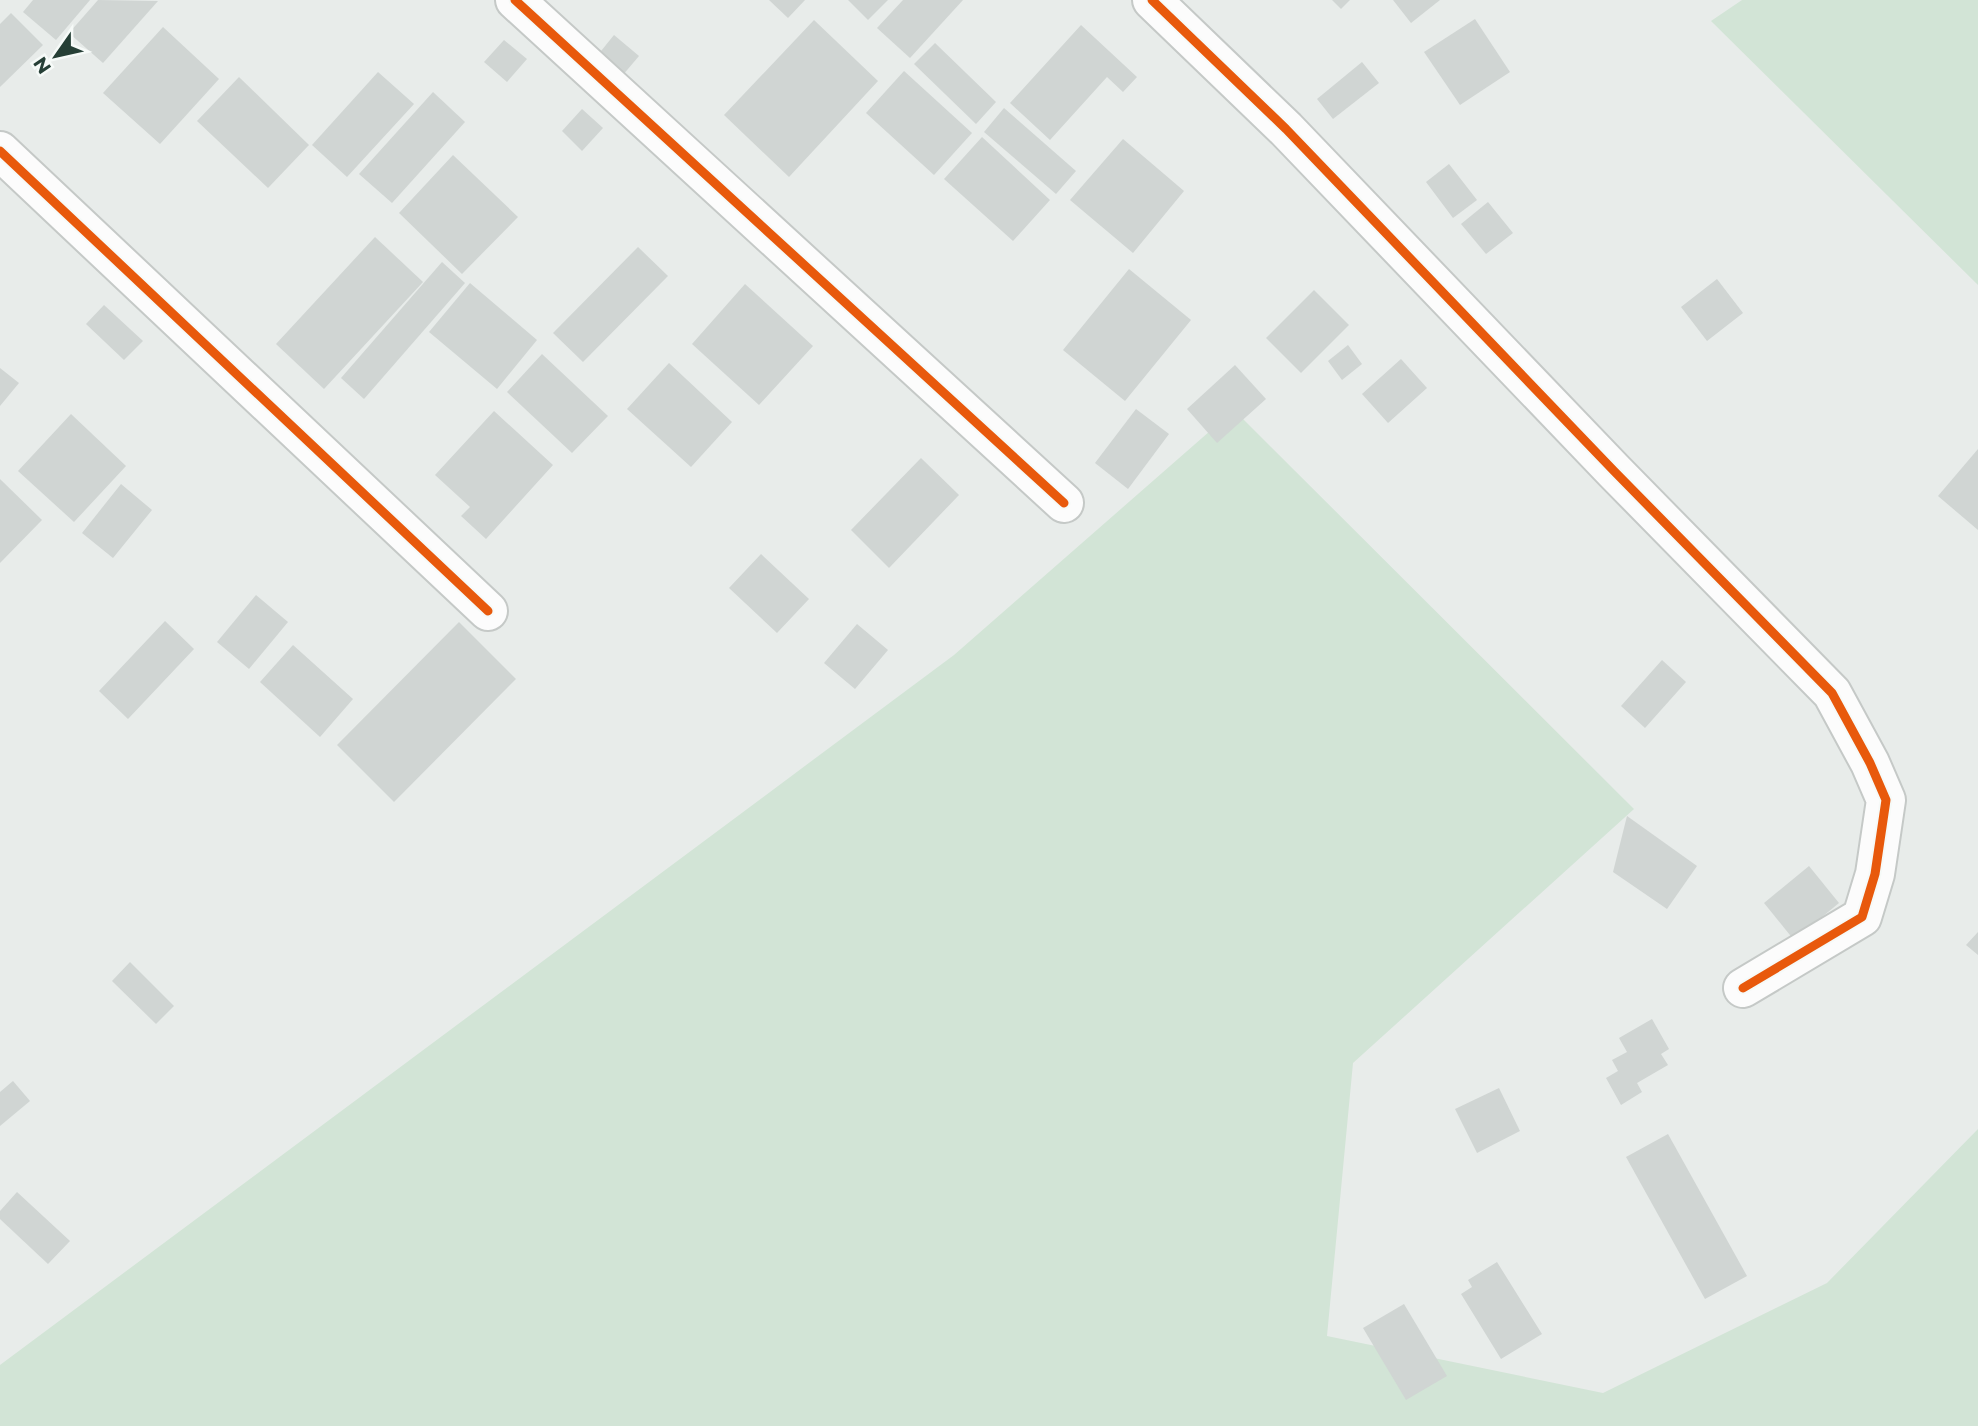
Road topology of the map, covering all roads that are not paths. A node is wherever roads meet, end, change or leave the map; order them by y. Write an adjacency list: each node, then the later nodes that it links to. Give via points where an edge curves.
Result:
1 (515, 0): 4 (street)
2 (1152, 0): 6 (street, via 1296,139 1832,693 1886,800 1875,874 1862,917)
3 (0, 151): 5 (street)
4 (1064, 503)
5 (488, 611)
6 (1743, 988)

